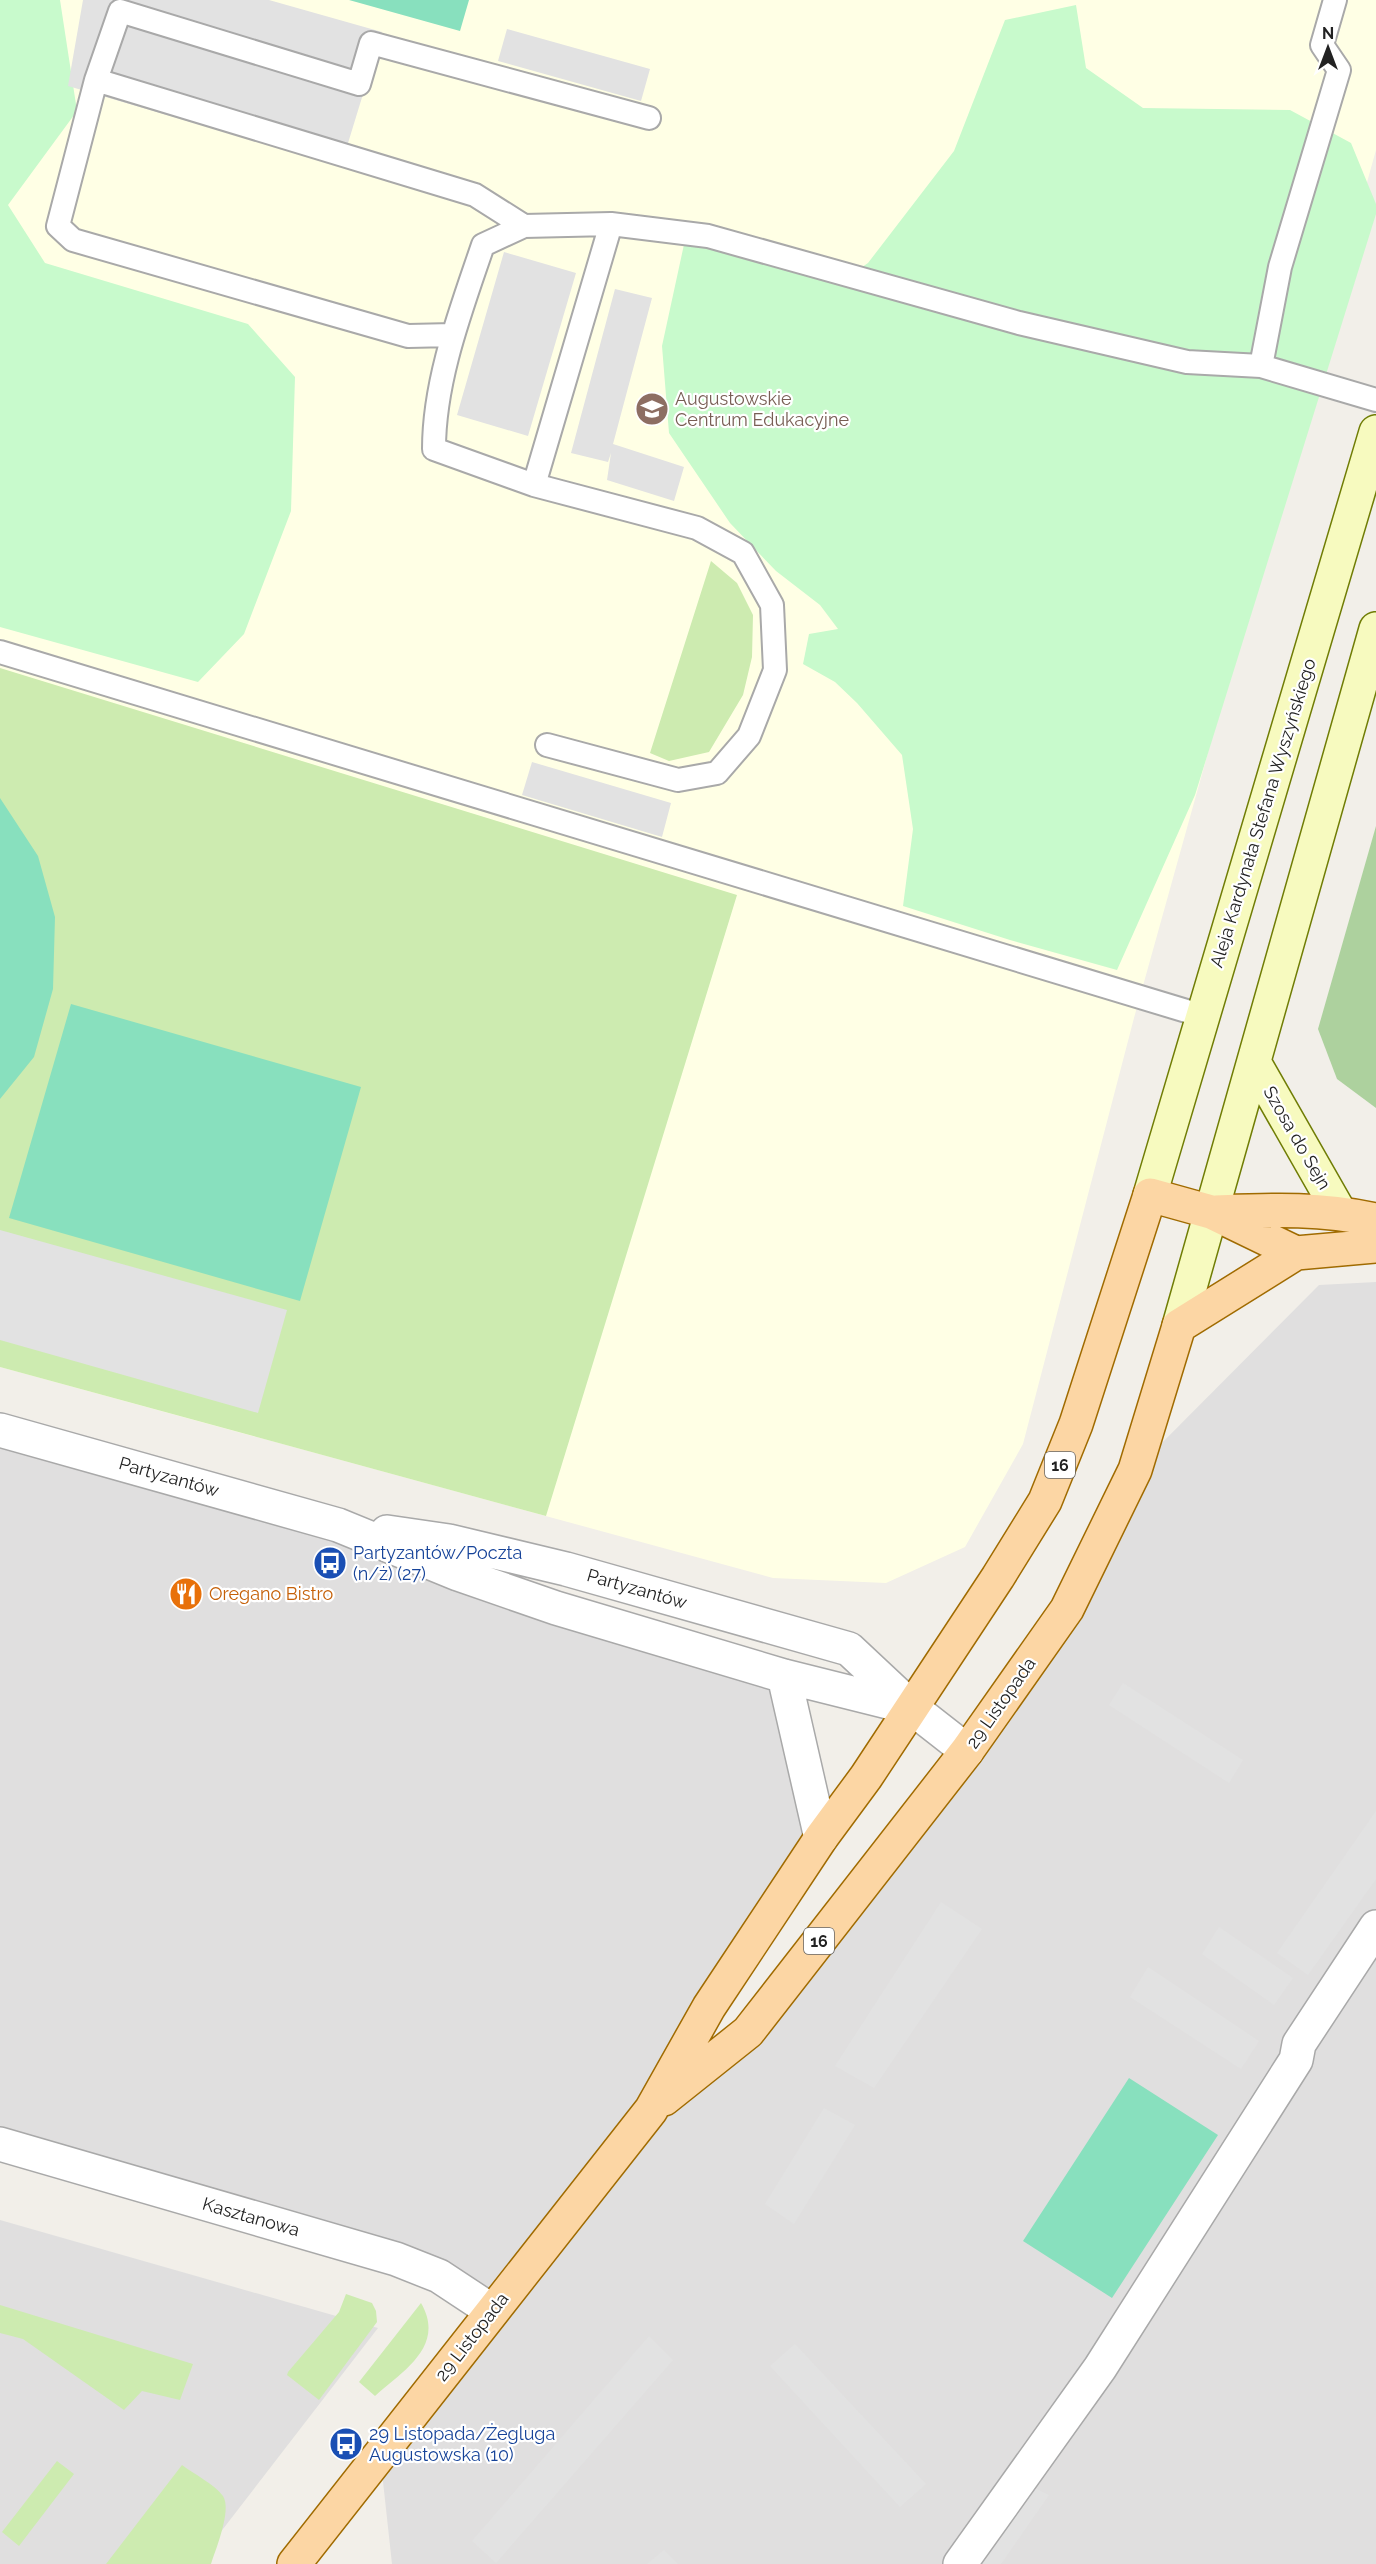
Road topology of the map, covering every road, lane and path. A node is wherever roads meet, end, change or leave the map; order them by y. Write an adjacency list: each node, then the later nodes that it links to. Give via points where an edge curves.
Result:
1 (1335, 0): 7 (lane, via 1322,45 1339,70 1280,267)
2 (96, 80): 3 (lane, via 120,11 359,84 371,43); 5 (lane, via 475,195); 6 (lane, via 58,226 73,240 408,336)
3 (648, 118)
4 (611, 224): 5 (lane); 7 (lane, via 708,236 1018,323 1187,362); 10 (lane)
5 (524, 226): 6 (lane, via 483,245)
6 (453, 335): 10 (lane, via 434,423 434,449)
7 (1261, 366): 8 (lane)
8 (1376, 400)
9 (1376, 432): 14 (main road, Aleja Kardynała Stefana Wyszyńskiego)
10 (534, 485): 13 (lane, via 697,528 743,553 772,605 775,670 749,735 717,773 678,780)
11 (1376, 629): 15 (main road)
12 (0, 652): 14 (lane)
13 (547, 745)
14 (1203, 1016): 16 (main road, Aleja Kardynała Stefana Wyszyńskiego)
15 (1255, 1064): 17 (main road); 18 (main road, Szosa do Sejn)
16 (1150, 1195): 17 (main road, Szosa do Sejn); 26 (main road, 29 Listopada / 16, via 1076,1424 1045,1501)
17 (1211, 1212): 18 (main road, Szosa do Sejn, via 1296,1209); 21 (main road, Szosa do Sejn); 22 (main road, 29 Listopada)
18 (1340, 1213): 19 (main road, Szosa do Sejn)
19 (1376, 1220)
20 (1376, 1246): 21 (main road)
21 (1296, 1253): 22 (main road)
22 (1179, 1326): 27 (main road, 29 Listopada / 16, via 1134,1470 1067,1609)
23 (0, 1430): 24 (street, Partyzantów)
24 (338, 1525): 25 (street, Partyzantów, via 458,1574 556,1608); 26 (street, Partyzantów, via 502,1553 849,1649)
25 (784, 1676): 26 (street, Partyzantów); 28 (street)
26 (912, 1708): 27 (street, Partyzantów); 28 (main road, 29 Listopada / 16)
27 (968, 1751): 30 (main road, 29 Listopada / 16, via 748,2032)
28 (821, 1838): 30 (main road, 29 Listopada / 16, via 709,2007)
29 (1376, 1927): 34 (street, via 1299,2044 1296,2060 1101,2368)
30 (651, 2110): 32 (main road, 29 Listopada / 16)
31 (0, 2144): 32 (street, Kasztanowa, via 396,2259 439,2276)
32 (492, 2311): 33 (main road, 29 Listopada / 16)
33 (295, 2564)
34 (960, 2564)

